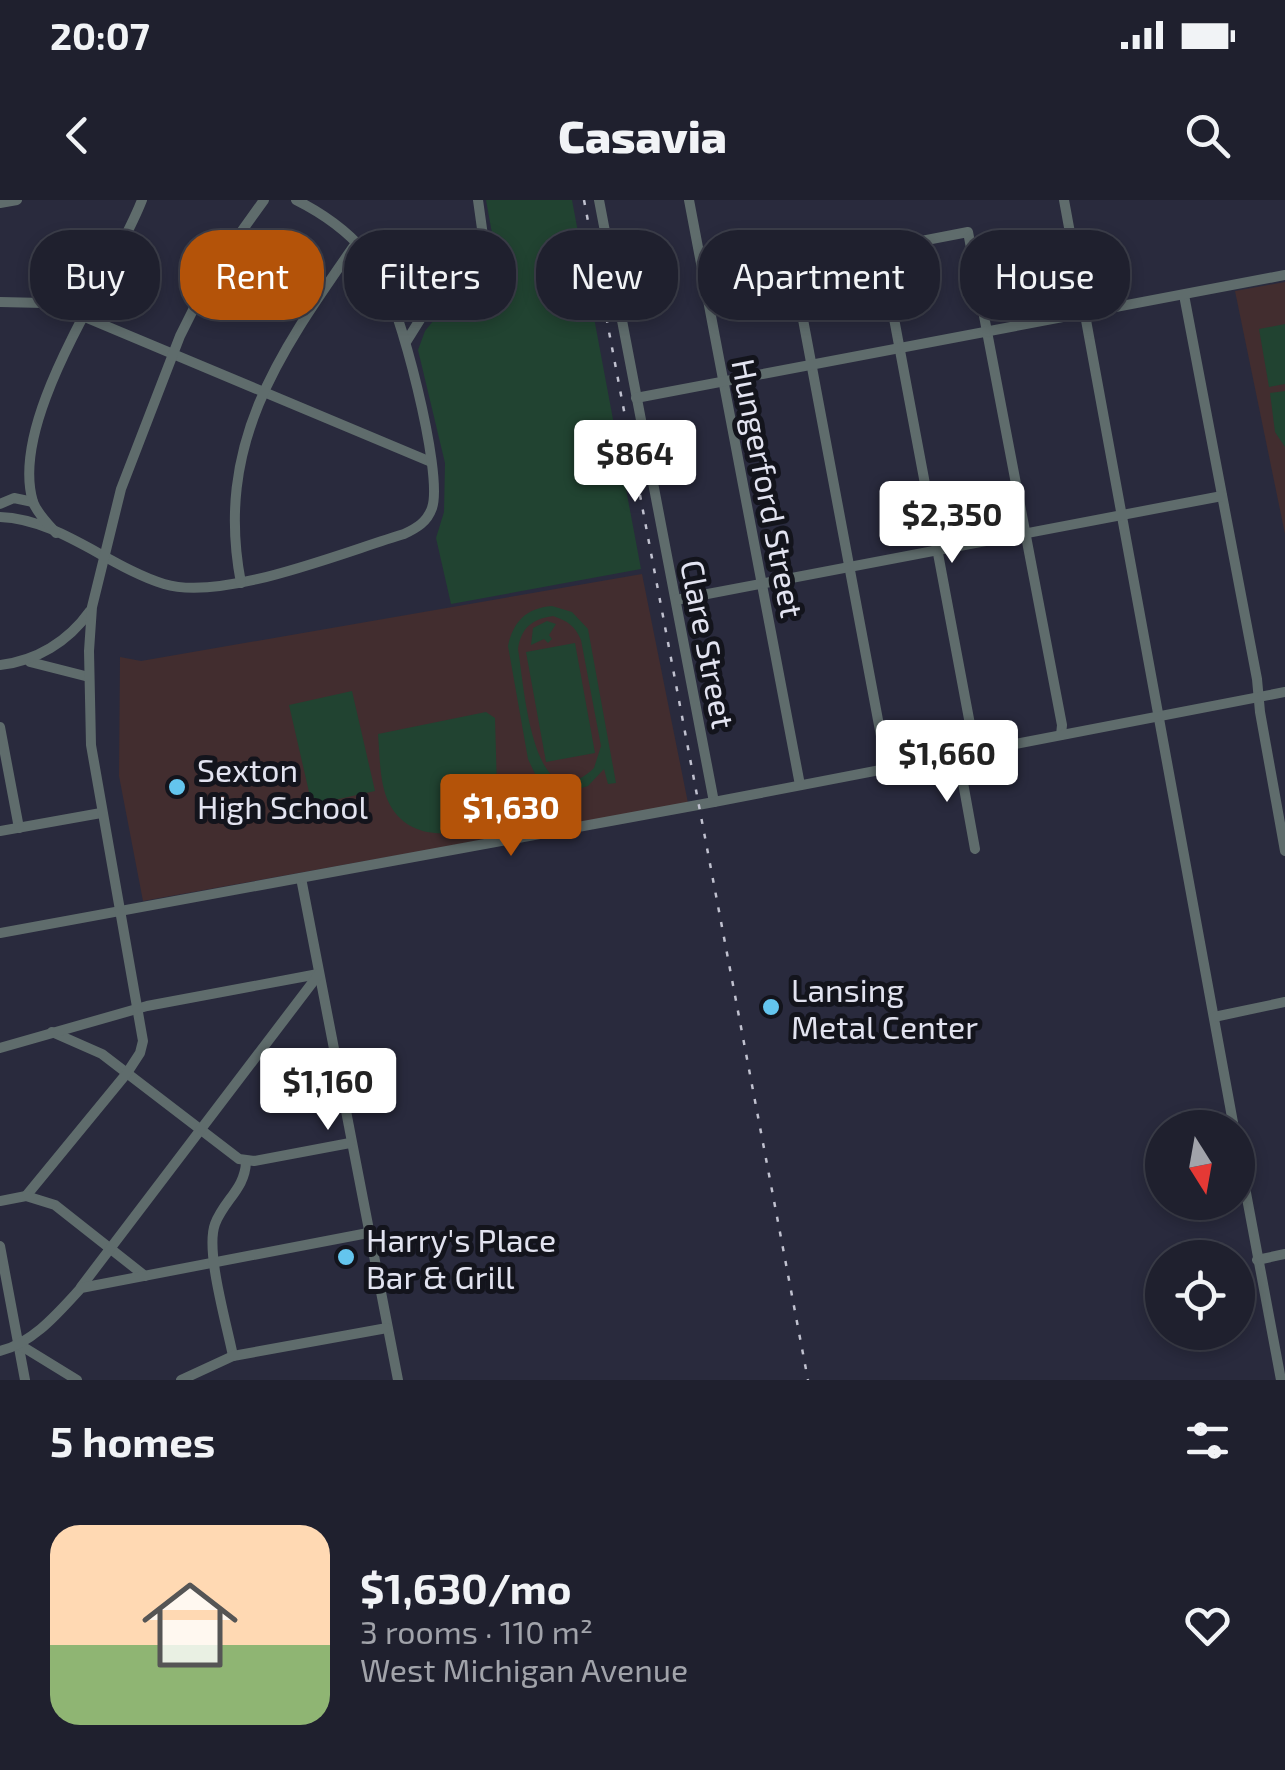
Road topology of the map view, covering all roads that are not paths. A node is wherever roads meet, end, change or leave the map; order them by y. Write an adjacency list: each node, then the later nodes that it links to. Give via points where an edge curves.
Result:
1 (17, 200): 9 (street)
2 (142, 200): 10 (street)
3 (264, 200): 32 (street, via 200,293)
4 (296, 200): 12 (street)
5 (478, 200): 30 (street, via 484,243)
6 (599, 200): 36 (street, Clare Street)
7 (689, 200): 14 (street, Hungerford Street)
8 (1064, 200): 11 (street)
9 (0, 203)
10 (127, 230)
11 (1069, 230)
12 (344, 232)
13 (940, 237): 29 (street, via 968,232)
14 (698, 250)
15 (344, 261): 35 (street)
16 (1285, 276): 17 (street)
17 (1184, 295): 20 (street); 38 (street)
18 (0, 302): 19 (street)
19 (30, 303)
20 (1130, 305)
21 (82, 320): 39 (street, via 40,420 30,474)
22 (92, 320): 32 (street)
23 (398, 320): 30 (street)
24 (711, 320): 34 (street, Hungerford Street)
25 (803, 320): 33 (street)
26 (894, 320): 31 (street)
27 (1052, 320): 29 (street)
28 (1085, 320): 41 (street)
29 (988, 332): 31 (street); 43 (street)
30 (406, 342): 37 (street)
31 (900, 349): 33 (street); 45 (street)
32 (174, 353): 35 (street); 46 (street)
33 (812, 365): 34 (street); 47 (street)
34 (723, 382): 36 (street); 48 (street, Hungerford Street)
35 (262, 389): 37 (street); 49 (street, via 235,492)
36 (636, 398): 50 (street, Clare Street)
37 (431, 462): 49 (street, via 433,505 420,526)
38 (1222, 496): 41 (street); 56 (street)
39 (34, 502): 40 (street, via 14,498); 44 (street)
40 (0, 504)
41 (1122, 514): 43 (street); 57 (street)
42 (0, 517): 44 (street)
43 (1027, 532): 45 (street); 59 (street)
44 (57, 534): 46 (street)
45 (939, 548): 47 (street); 60 (street)
46 (102, 555): 49 (street, via 176,587); 51 (street)
47 (850, 566): 48 (street); 62 (street)
48 (762, 582): 50 (street); 63 (street, Hungerford Street)
49 (242, 583)
50 (676, 600): 64 (street, Clare Street)
51 (92, 607): 52 (street); 54 (street)
52 (30, 662): 53 (street); 54 (street)
53 (0, 666)
54 (89, 677): 65 (street)
55 (1285, 692): 56 (street)
56 (1260, 696): 57 (street); 69 (street)
57 (1160, 717): 59 (street); 78 (street)
58 (0, 727): 66 (street)
59 (1061, 735): 60 (street)
60 (975, 751): 61 (street)
61 (958, 754): 62 (street); 68 (street)
62 (887, 768): 63 (street)
63 (800, 786): 64 (street)
64 (714, 802): 70 (street)
65 (101, 813): 66 (street); 71 (street)
66 (19, 828): 67 (street)
67 (0, 831)
68 (975, 848)
69 (1285, 850)
70 (301, 878): 71 (street); 73 (street)
71 (120, 910): 72 (street); 77 (street)
72 (0, 933)
73 (319, 974): 74 (street); 76 (street); 84 (street)
74 (284, 981): 76 (street, via 296,990); 77 (street)
75 (1285, 1002): 78 (street)
76 (297, 1003): 83 (street)
77 (139, 1008): 79 (street); 81 (street, via 143,1041)
78 (1214, 1017): 82 (street)
79 (52, 1032): 80 (street); 81 (street, via 88,1046)
80 (0, 1048)
81 (126, 1073): 83 (street); 86 (street)
82 (1231, 1110)
83 (200, 1130): 85 (street); 91 (street)
84 (350, 1143): 85 (street); 89 (street)
85 (246, 1162): 94 (street, via 241,1186 217,1219)
86 (26, 1196): 87 (street); 91 (street, via 55,1205)
87 (0, 1201)
88 (1250, 1220): 93 (street)
89 (368, 1233): 94 (street); 97 (street)
90 (0, 1246): 98 (street)
91 (110, 1248): 95 (street); 96 (street)
92 (1285, 1254): 93 (street)
93 (1257, 1260): 105 (street)
94 (215, 1263): 95 (street); 100 (street)
95 (144, 1276): 96 (street)
96 (81, 1288): 98 (street)
97 (387, 1328): 100 (street); 104 (street)
98 (20, 1346): 99 (street); 101 (street); 102 (street)
99 (0, 1352)
100 (233, 1356): 103 (street)
101 (26, 1380)
102 (77, 1380)
103 (181, 1380)
104 (398, 1380)
105 (1281, 1380)

